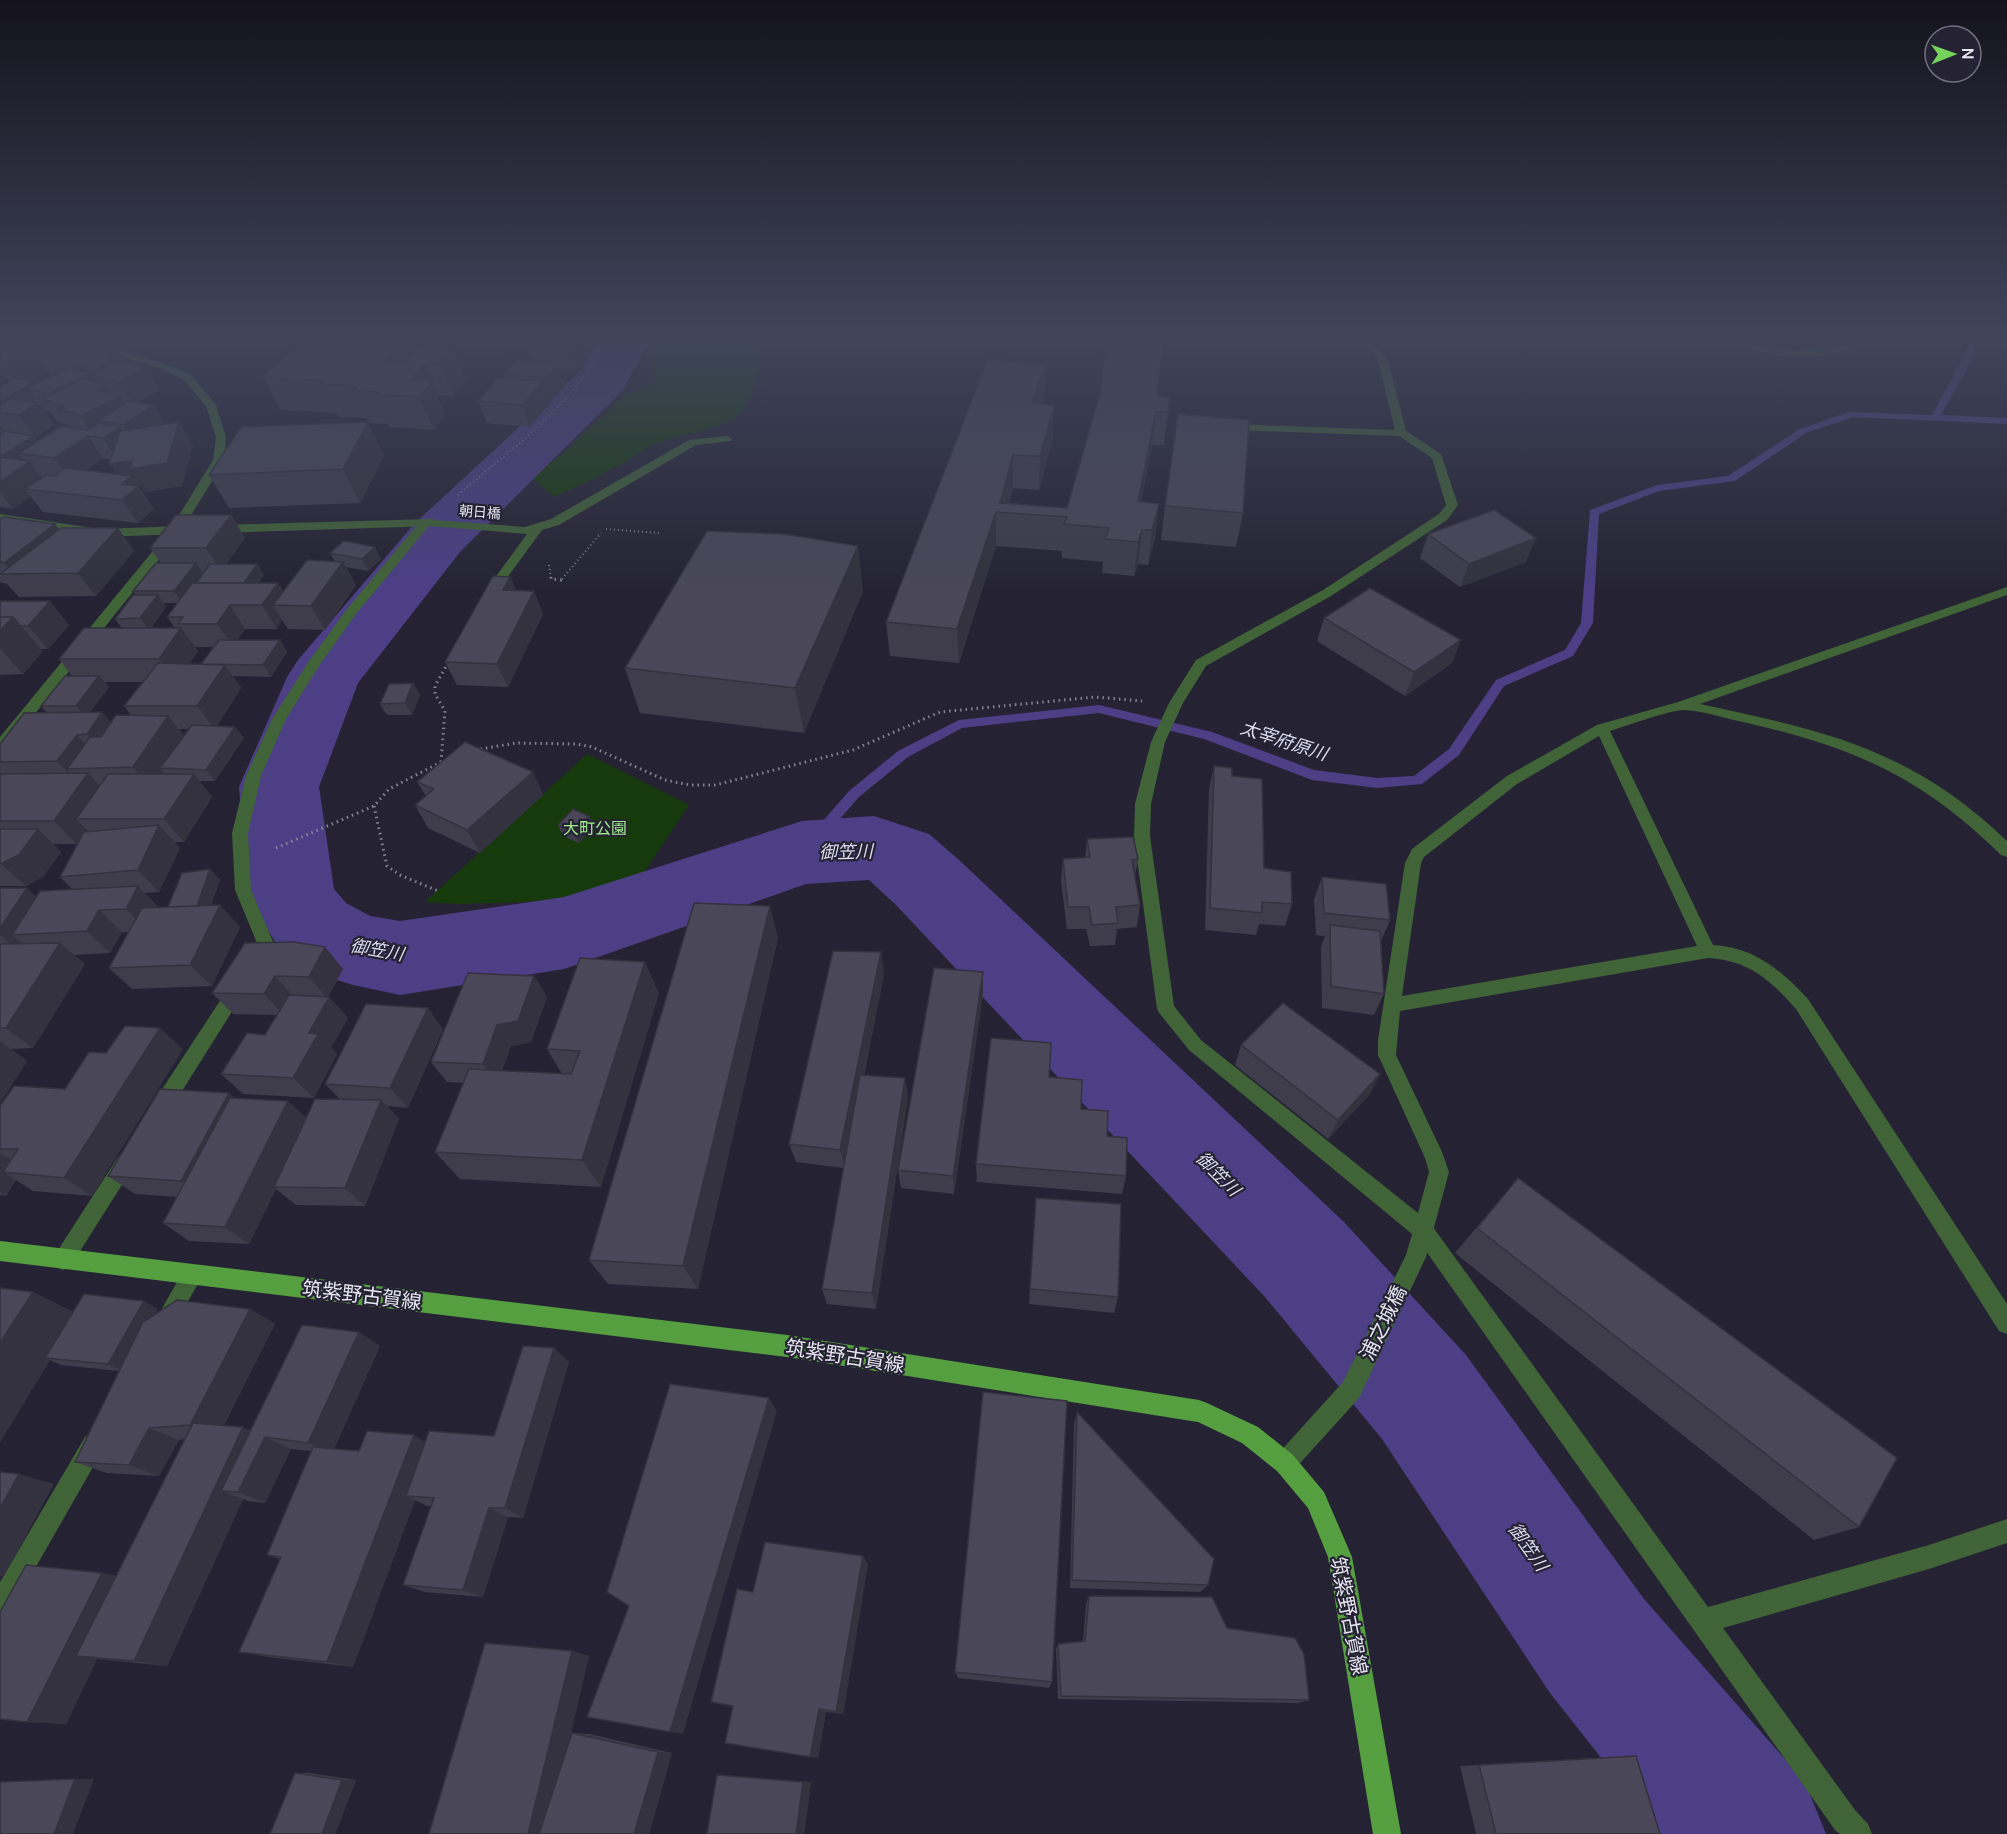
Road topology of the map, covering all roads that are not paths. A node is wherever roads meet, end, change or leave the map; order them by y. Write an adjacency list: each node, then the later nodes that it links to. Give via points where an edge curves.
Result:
1 (216, 420): 9 (street, via 219,460)
2 (1397, 420): 4 (street)
3 (1232, 427): 4 (street)
4 (1401, 434): 20 (street, via 1437,456 1452,505 1443,517 1327,593 1201,663 1158,742 1143,804 1142,836 1166,1009 1195,1045)
5 (727, 439): 8 (street, via 693,442 555,522)
6 (0, 518): 9 (street, 朝日橋, via 100,533)
7 (429, 522): 8 (street, 朝日橋); 9 (street, 朝日橋); 18 (street, via 318,654 265,749 242,811 239,858 243,892 253,924 266,944)
8 (535, 529): 11 (street)
9 (176, 530): 14 (street)
10 (2007, 591): 12 (street, 浦之城橋)
11 (489, 594)
12 (1683, 705): 13 (street, 浦之城橋); 15 (street, via 1832,740 1884,761 1940,791)
13 (1602, 729): 16 (street); 17 (street, 浦之城橋, via 1512,780 1418,854 1413,863)
14 (0, 747)
15 (2007, 850)
16 (1708, 951): 17 (street); 24 (street, via 1729,951 1755,962 1778,978 1802,1004)
17 (1392, 1005): 20 (street, 浦之城橋, via 1387,1054 1439,1172)
18 (152, 1122)
19 (133, 1151): 22 (street)
20 (1423, 1230): 27 (street, 浦之城橋, via 1416,1257 1351,1389); 30 (street)
21 (0, 1251): 22 (main road, 筑紫野古賀線)
22 (63, 1260): 23 (main road, 筑紫野古賀線)
23 (192, 1275): 25 (street); 27 (main road, 筑紫野古賀線, via 787,1346 1199,1411 1250,1435)
24 (2007, 1323)
25 (156, 1337)
26 (102, 1430): 29 (street)
27 (1285, 1463): 31 (main road, 筑紫野古賀線, via 1316,1500 1340,1557)
28 (2007, 1531): 30 (street)
29 (0, 1605)
30 (1703, 1621): 32 (street)
31 (1387, 1834)
32 (1858, 1834)

